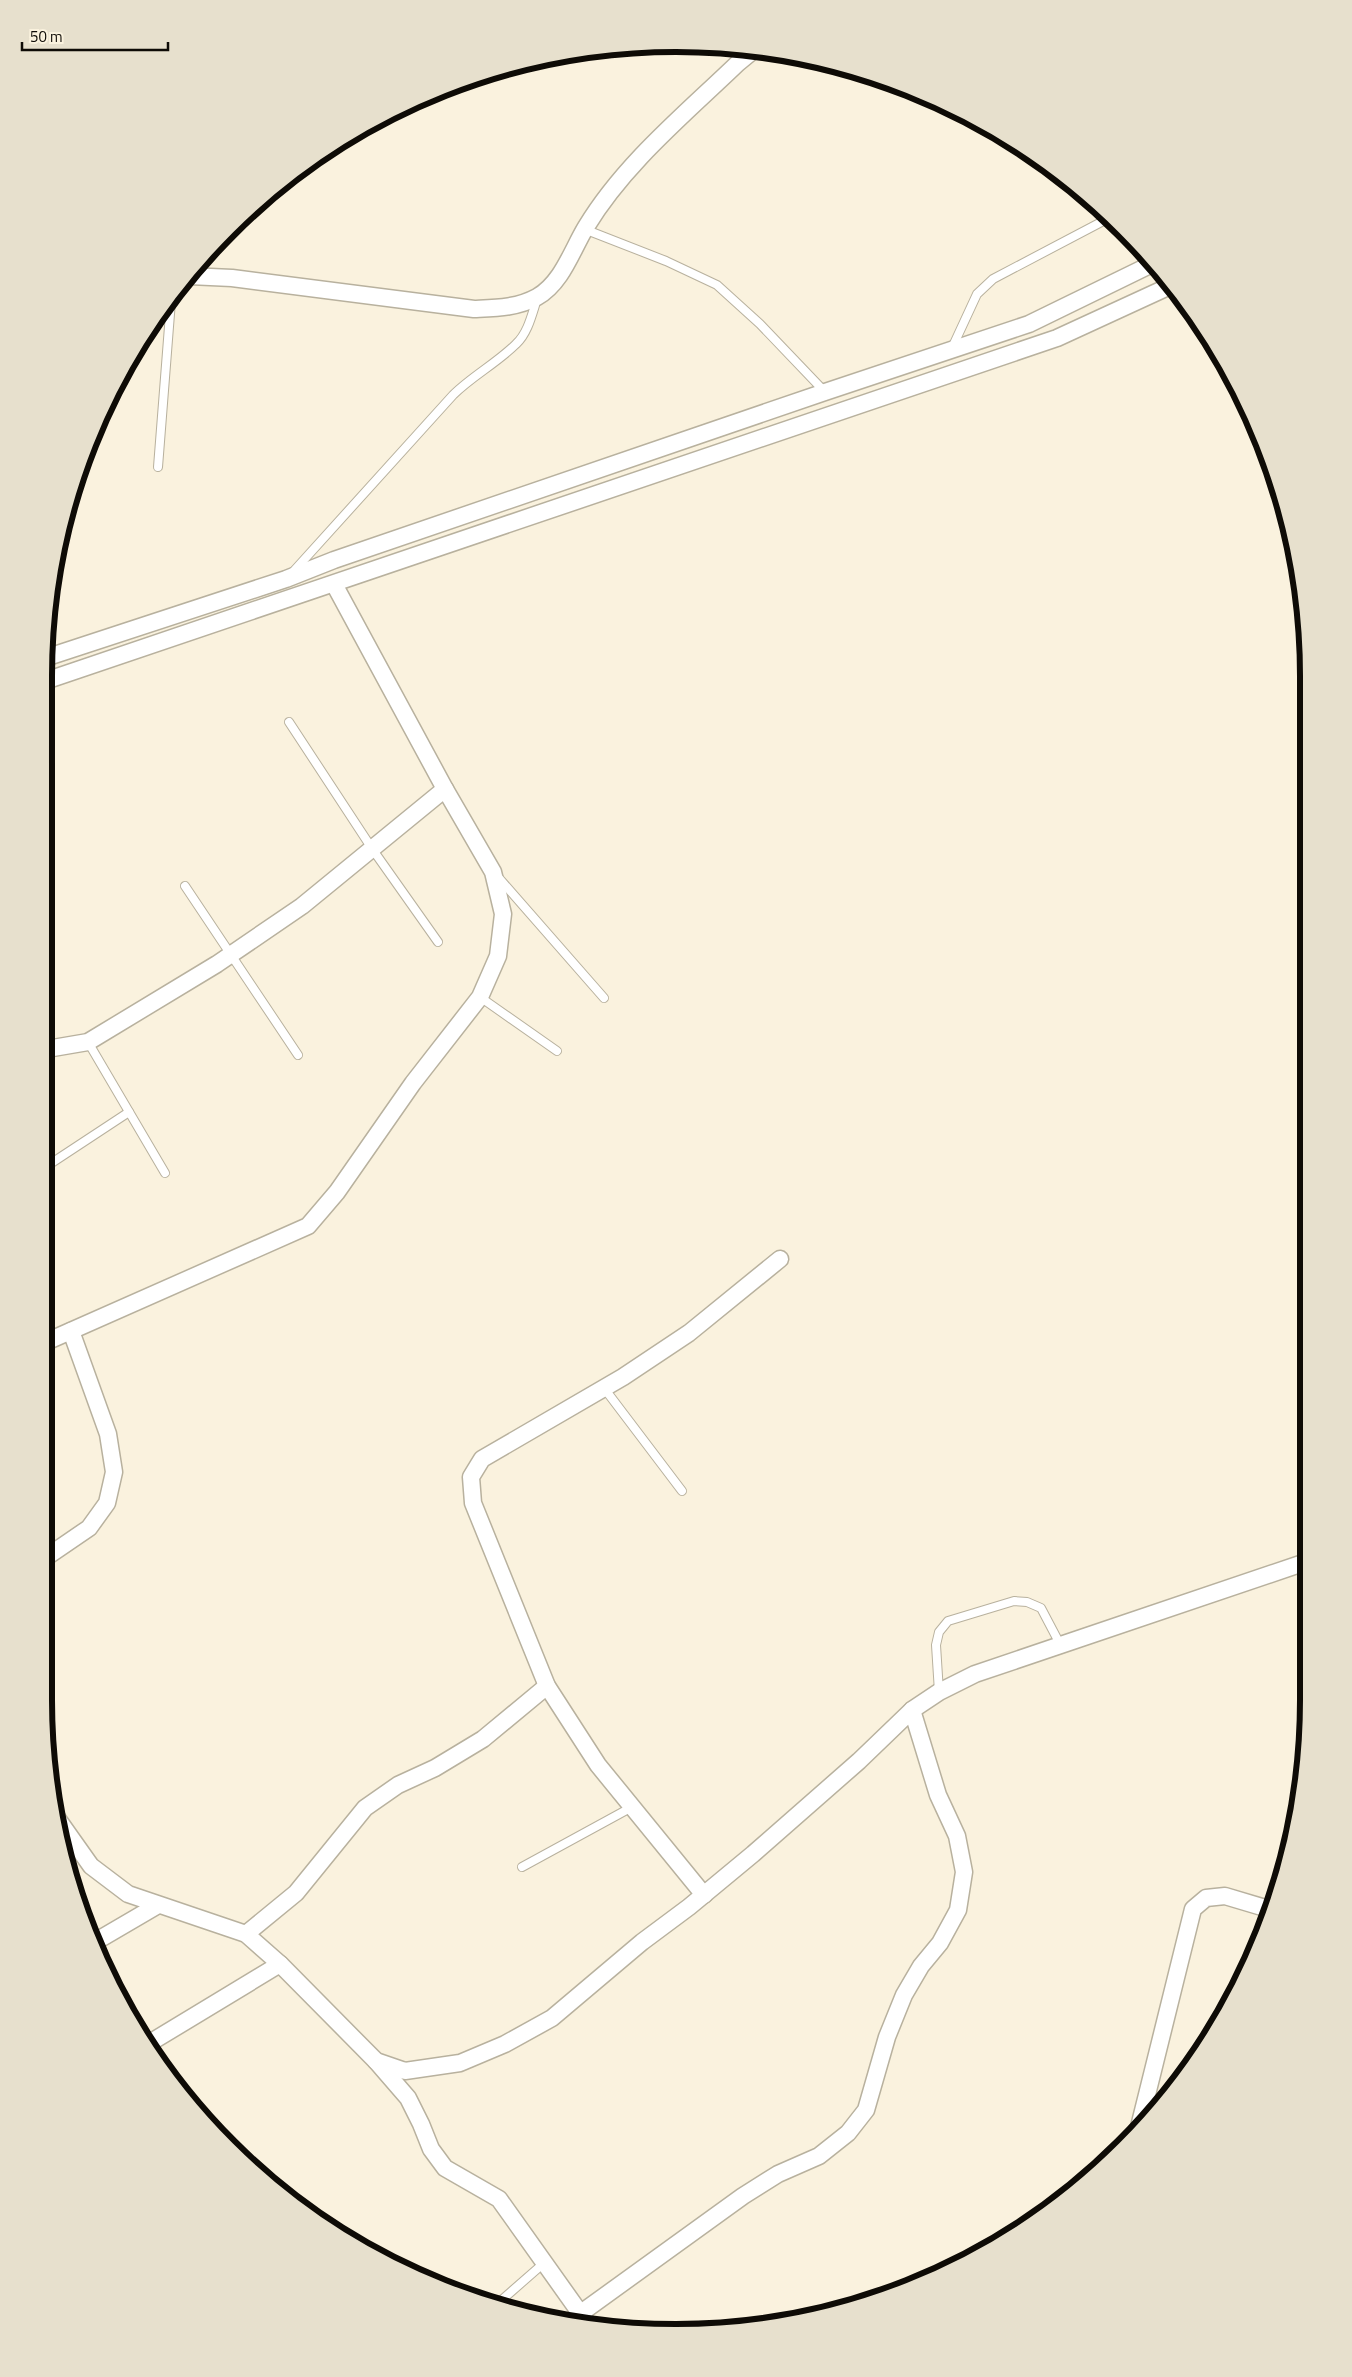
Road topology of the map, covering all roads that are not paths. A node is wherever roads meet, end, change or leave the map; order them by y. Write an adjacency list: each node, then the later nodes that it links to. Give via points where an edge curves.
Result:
1 (745, 57): 3 (street, via 637,162)
2 (1102, 221): 9 (lane, via 993,279 977,294)
3 (584, 229): 7 (street, via 561,274); 10 (lane, via 717,285 760,324)
4 (1146, 267): 9 (street, via 1029,324)
5 (197, 276): 7 (street, via 474,309 509,307)
6 (1165, 288): 13 (street, via 1057,338 473,534)
7 (538, 297): 12 (lane, via 527,329 517,344 453,395)
8 (170, 312): 11 (lane)
9 (951, 350): 10 (street)
10 (825, 392): 12 (street)
11 (158, 467)
12 (286, 579): 14 (street)
13 (334, 584): 15 (street); 17 (street)
14 (53, 655)
15 (52, 679)
16 (289, 722): 18 (lane)
17 (445, 789): 18 (street); 19 (street)
18 (373, 850): 21 (lane); 22 (street, via 302,906)
19 (493, 872): 23 (street, via 503,914 498,956); 24 (lane)
20 (184, 886): 22 (lane)
21 (438, 942)
22 (231, 954): 25 (street); 28 (lane)
23 (480, 997): 27 (lane); 33 (street, via 413,1083 337,1192 308,1226)
24 (604, 998)
25 (88, 1042): 26 (street); 29 (lane)
26 (52, 1048)
27 (557, 1051)
28 (298, 1055)
29 (129, 1112): 30 (lane); 31 (lane)
30 (52, 1163)
31 (165, 1173)
32 (780, 1259): 35 (street, via 689,1333)
33 (71, 1331): 34 (street); 37 (street, via 108,1434 114,1472 107,1503 89,1528)
34 (52, 1339)
35 (604, 1388): 36 (lane); 40 (street, via 482,1459 471,1477 473,1503)
36 (682, 1491)
37 (52, 1553)
38 (1300, 1564): 39 (street)
39 (1061, 1646): 41 (street, via 975,1674); 41 (lane, via 1041,1608 1027,1602 1014,1601 948,1621 939,1632 936,1645)
40 (546, 1686): 43 (street, via 598,1765); 49 (street, via 483,1739 435,1768 398,1785 365,1808 296,1893)
41 (938, 1692): 42 (street)
42 (912, 1710): 46 (street, via 859,1761); 58 (street, via 938,1795 957,1836 964,1872 958,1910 900,2004 866,2110 848,2133 819,2156 778,2174 743,2196)
43 (632, 1807): 45 (lane); 46 (street)
44 (66, 1831): 47 (street, via 91,1866 128,1894)
45 (522, 1867)
46 (704, 1895): 53 (street, via 552,2018 504,2044 460,2063 405,2071)
47 (158, 1905): 49 (street); 50 (street)
48 (1264, 1908): 54 (street, via 1225,1896 1206,1898 1193,1909)
49 (246, 1934): 51 (street)
50 (100, 1939)
51 (280, 1964): 52 (street); 53 (street)
52 (154, 2040)
53 (376, 2061): 55 (street, via 408,2098 430,2149 445,2168 499,2199)
54 (1142, 2115)
55 (544, 2262): 56 (lane); 57 (street)
56 (503, 2299)
57 (584, 2317)
58 (588, 2318)

